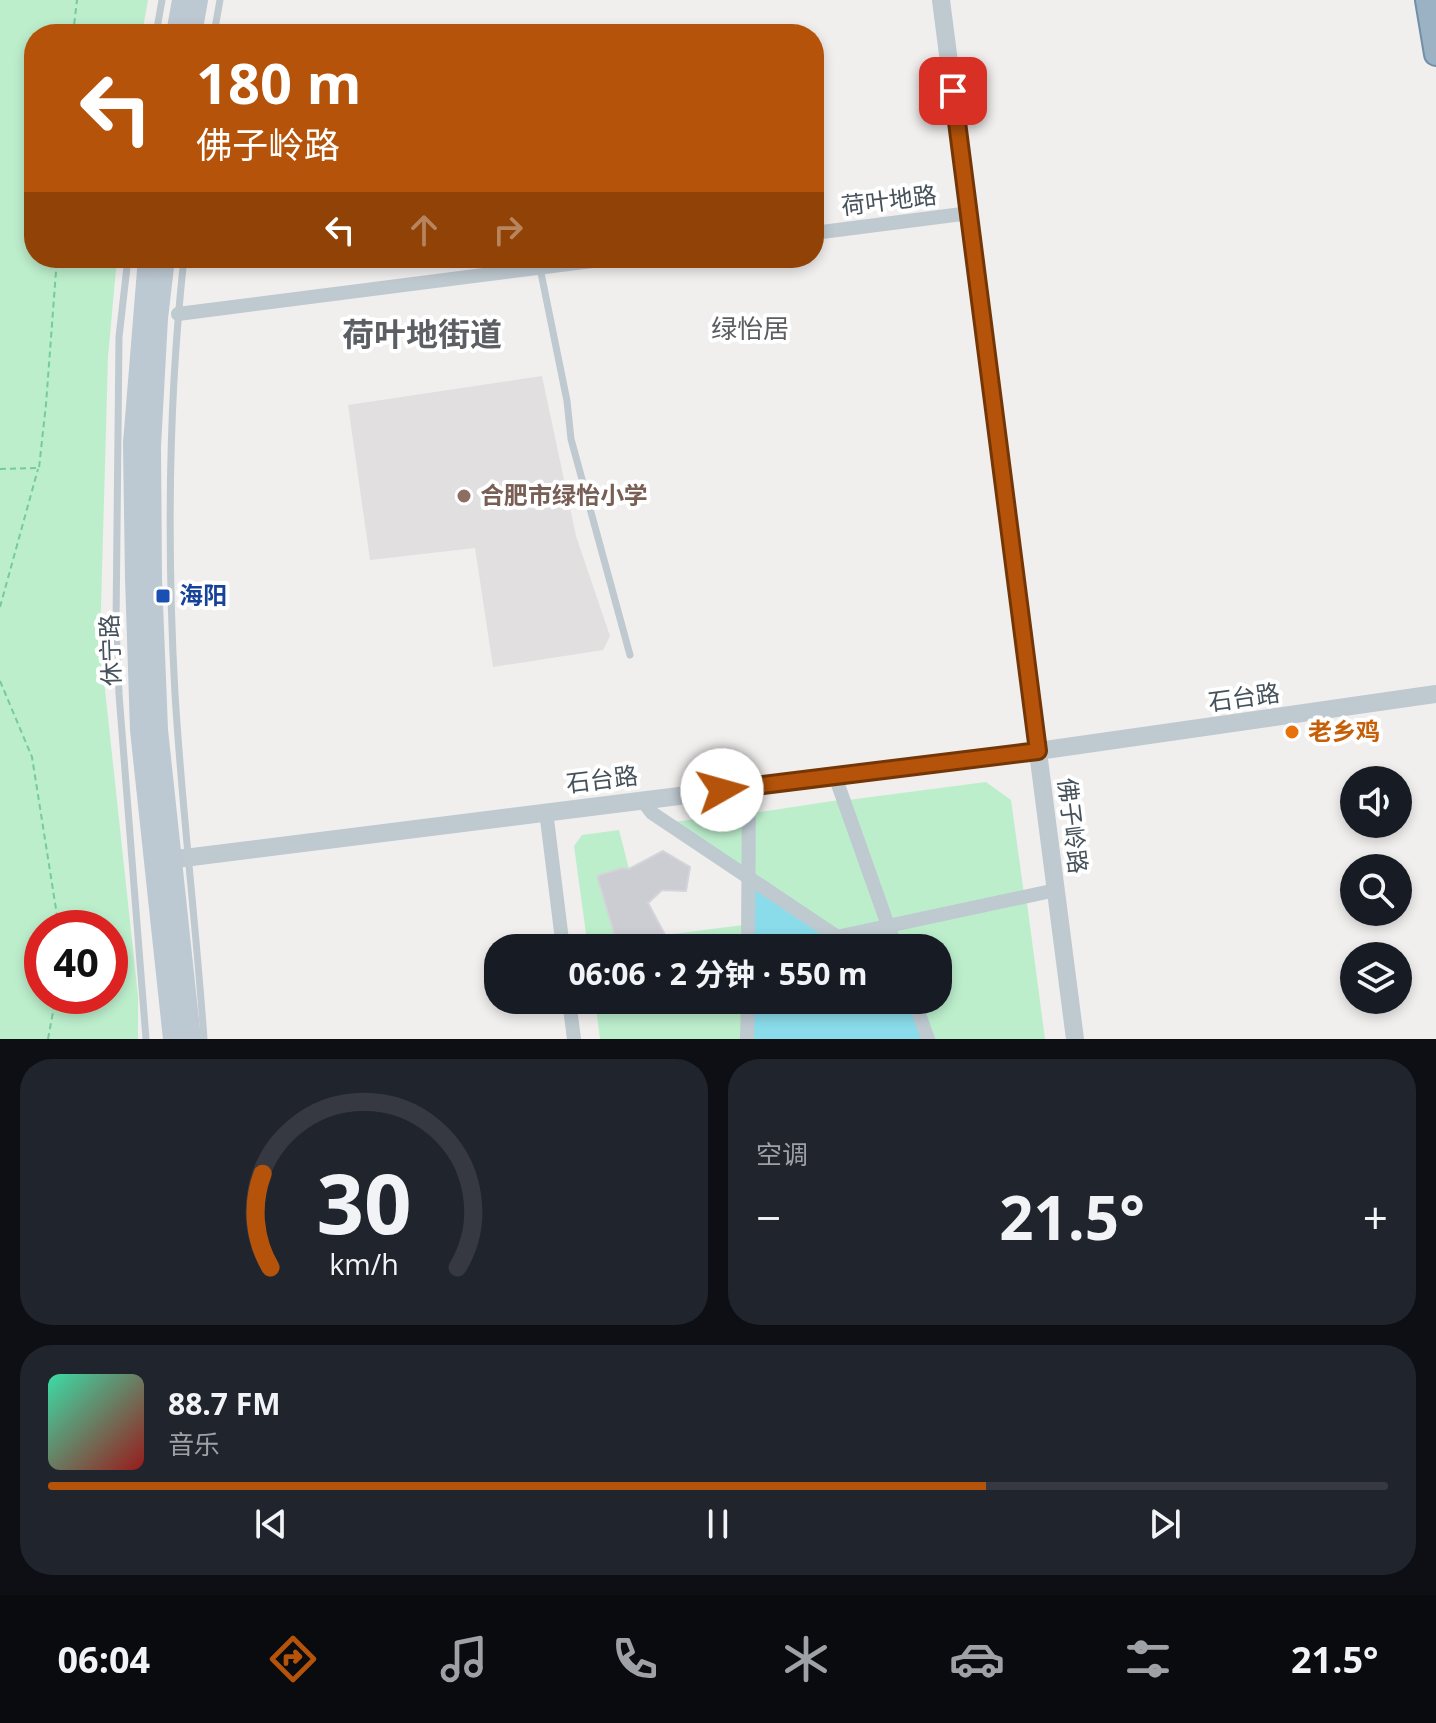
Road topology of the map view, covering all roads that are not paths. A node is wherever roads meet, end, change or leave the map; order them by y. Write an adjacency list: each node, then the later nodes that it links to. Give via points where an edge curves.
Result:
1 (162, 0): 7 (lane)
2 (182, 0): 8 (main road)
3 (198, 0): 9 (main road)
4 (220, 0): 10 (lane)
5 (941, 0): 12 (street, 佛子岭路)
6 (1427, 0): 11 (highway)
7 (158, 24)
8 (178, 24)
9 (194, 24)
10 (216, 24)
11 (1436, 54)
12 (970, 213): 13 (street, 荷叶地路); 22 (street, 佛子岭路)
13 (824, 232)
14 (127, 268): 39 (lane, via 119,337 116,624)
15 (147, 268): 27 (main road, 休宁路, via 133,473 140,730)
16 (164, 268): 27 (main road, 休宁路, via 151,491 158,730)
17 (183, 268): 19 (lane)
18 (540, 268): 19 (street); 20 (lane, via 571,439)
19 (178, 314): 27 (lane, via 170,560 175,696)
20 (630, 655)
21 (1436, 694): 22 (street, 石台路)
22 (1038, 751): 23 (street, 石台路); 29 (street, 佛子岭路)
23 (835, 776): 24 (street, 石台路); 30 (street)
24 (749, 786): 25 (street, 石台路); 28 (street)
25 (642, 800): 26 (street, 石台路); 28 (street, via 652,813)
26 (546, 811): 27 (street, 石台路); 31 (street)
27 (171, 860): 40 (main road, 休宁路); 41 (main road, 休宁路); 42 (lane)
28 (748, 876): 32 (street); 33 (street)
29 (1056, 890): 30 (street); 46 (street, 佛子岭路)
30 (888, 927): 34 (street); 35 (street)
31 (561, 934)
32 (748, 934)
33 (834, 934)
34 (853, 934)
35 (891, 934)
36 (571, 1014): 43 (street)
37 (748, 1014): 44 (street)
38 (919, 1014): 45 (street)
39 (146, 1039)
40 (173, 1039)
41 (191, 1039)
42 (204, 1039)
43 (574, 1039)
44 (747, 1039)
45 (928, 1039)
46 (1075, 1039)

